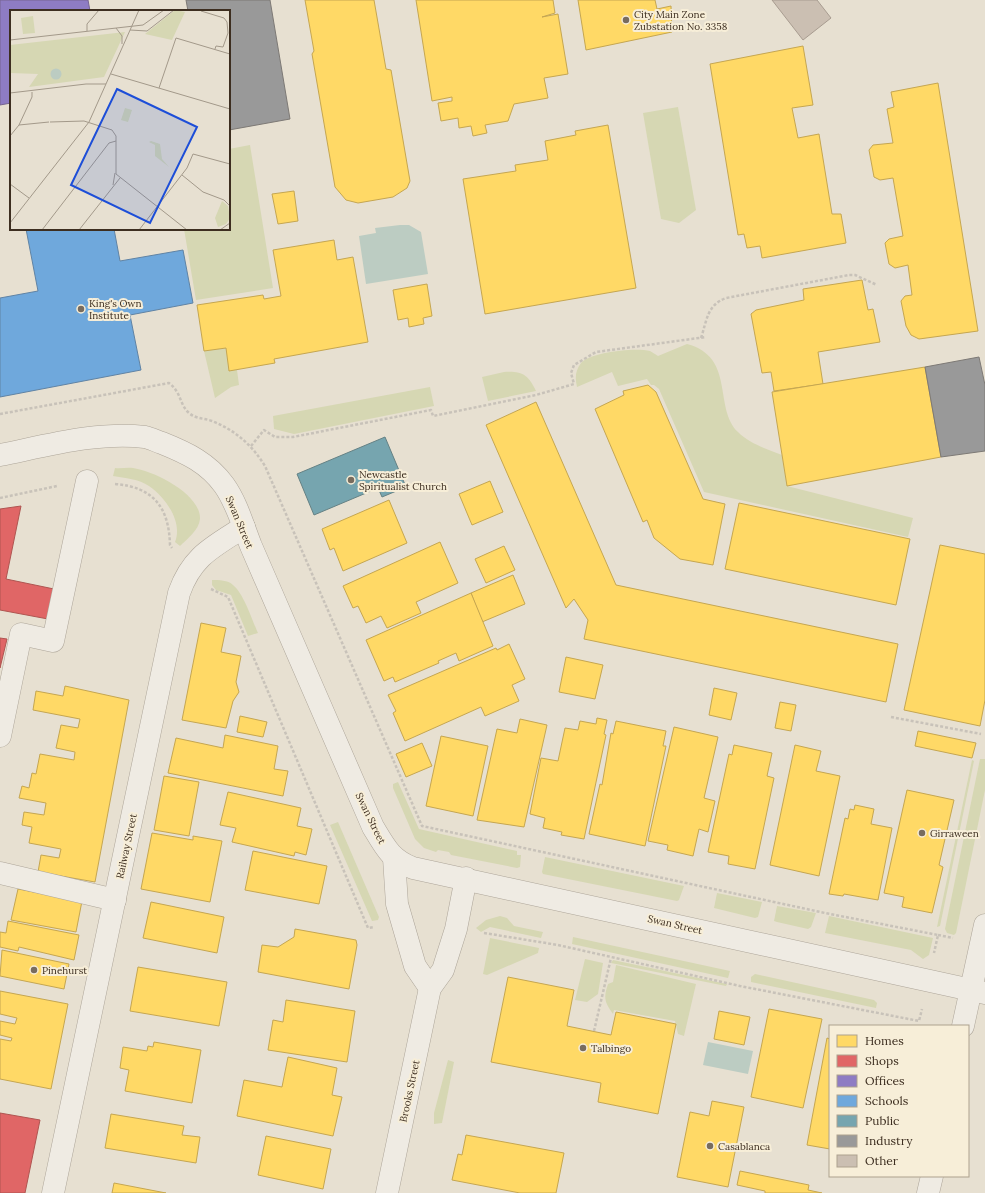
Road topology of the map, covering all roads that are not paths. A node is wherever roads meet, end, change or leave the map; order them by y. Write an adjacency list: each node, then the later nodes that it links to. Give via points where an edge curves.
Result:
1 (0, 455): 3 (street, Swan Street, via 74,440 147,437 206,465 224,486)
2 (87, 481): 4 (street, via 53,641 21,634)
3 (244, 527): 5 (street, Swan Street, via 374,827); 8 (street, Railway Street, via 197,558 179,592)
4 (0, 736)
5 (394, 858): 7 (street, Swan Street, via 413,868); 10 (street, via 397,904 415,966)
6 (0, 873): 8 (street)
7 (466, 878): 10 (street, Brooks Street, via 456,929 443,970); 11 (street, Swan Street)
8 (114, 900): 14 (street, Railway Street)
9 (985, 925): 11 (street)
10 (430, 988): 15 (street, Brooks Street)
11 (978, 992): 12 (street)
12 (963, 1025)
13 (932, 1177): 16 (street)
14 (53, 1193)
15 (387, 1193)
16 (928, 1193)

